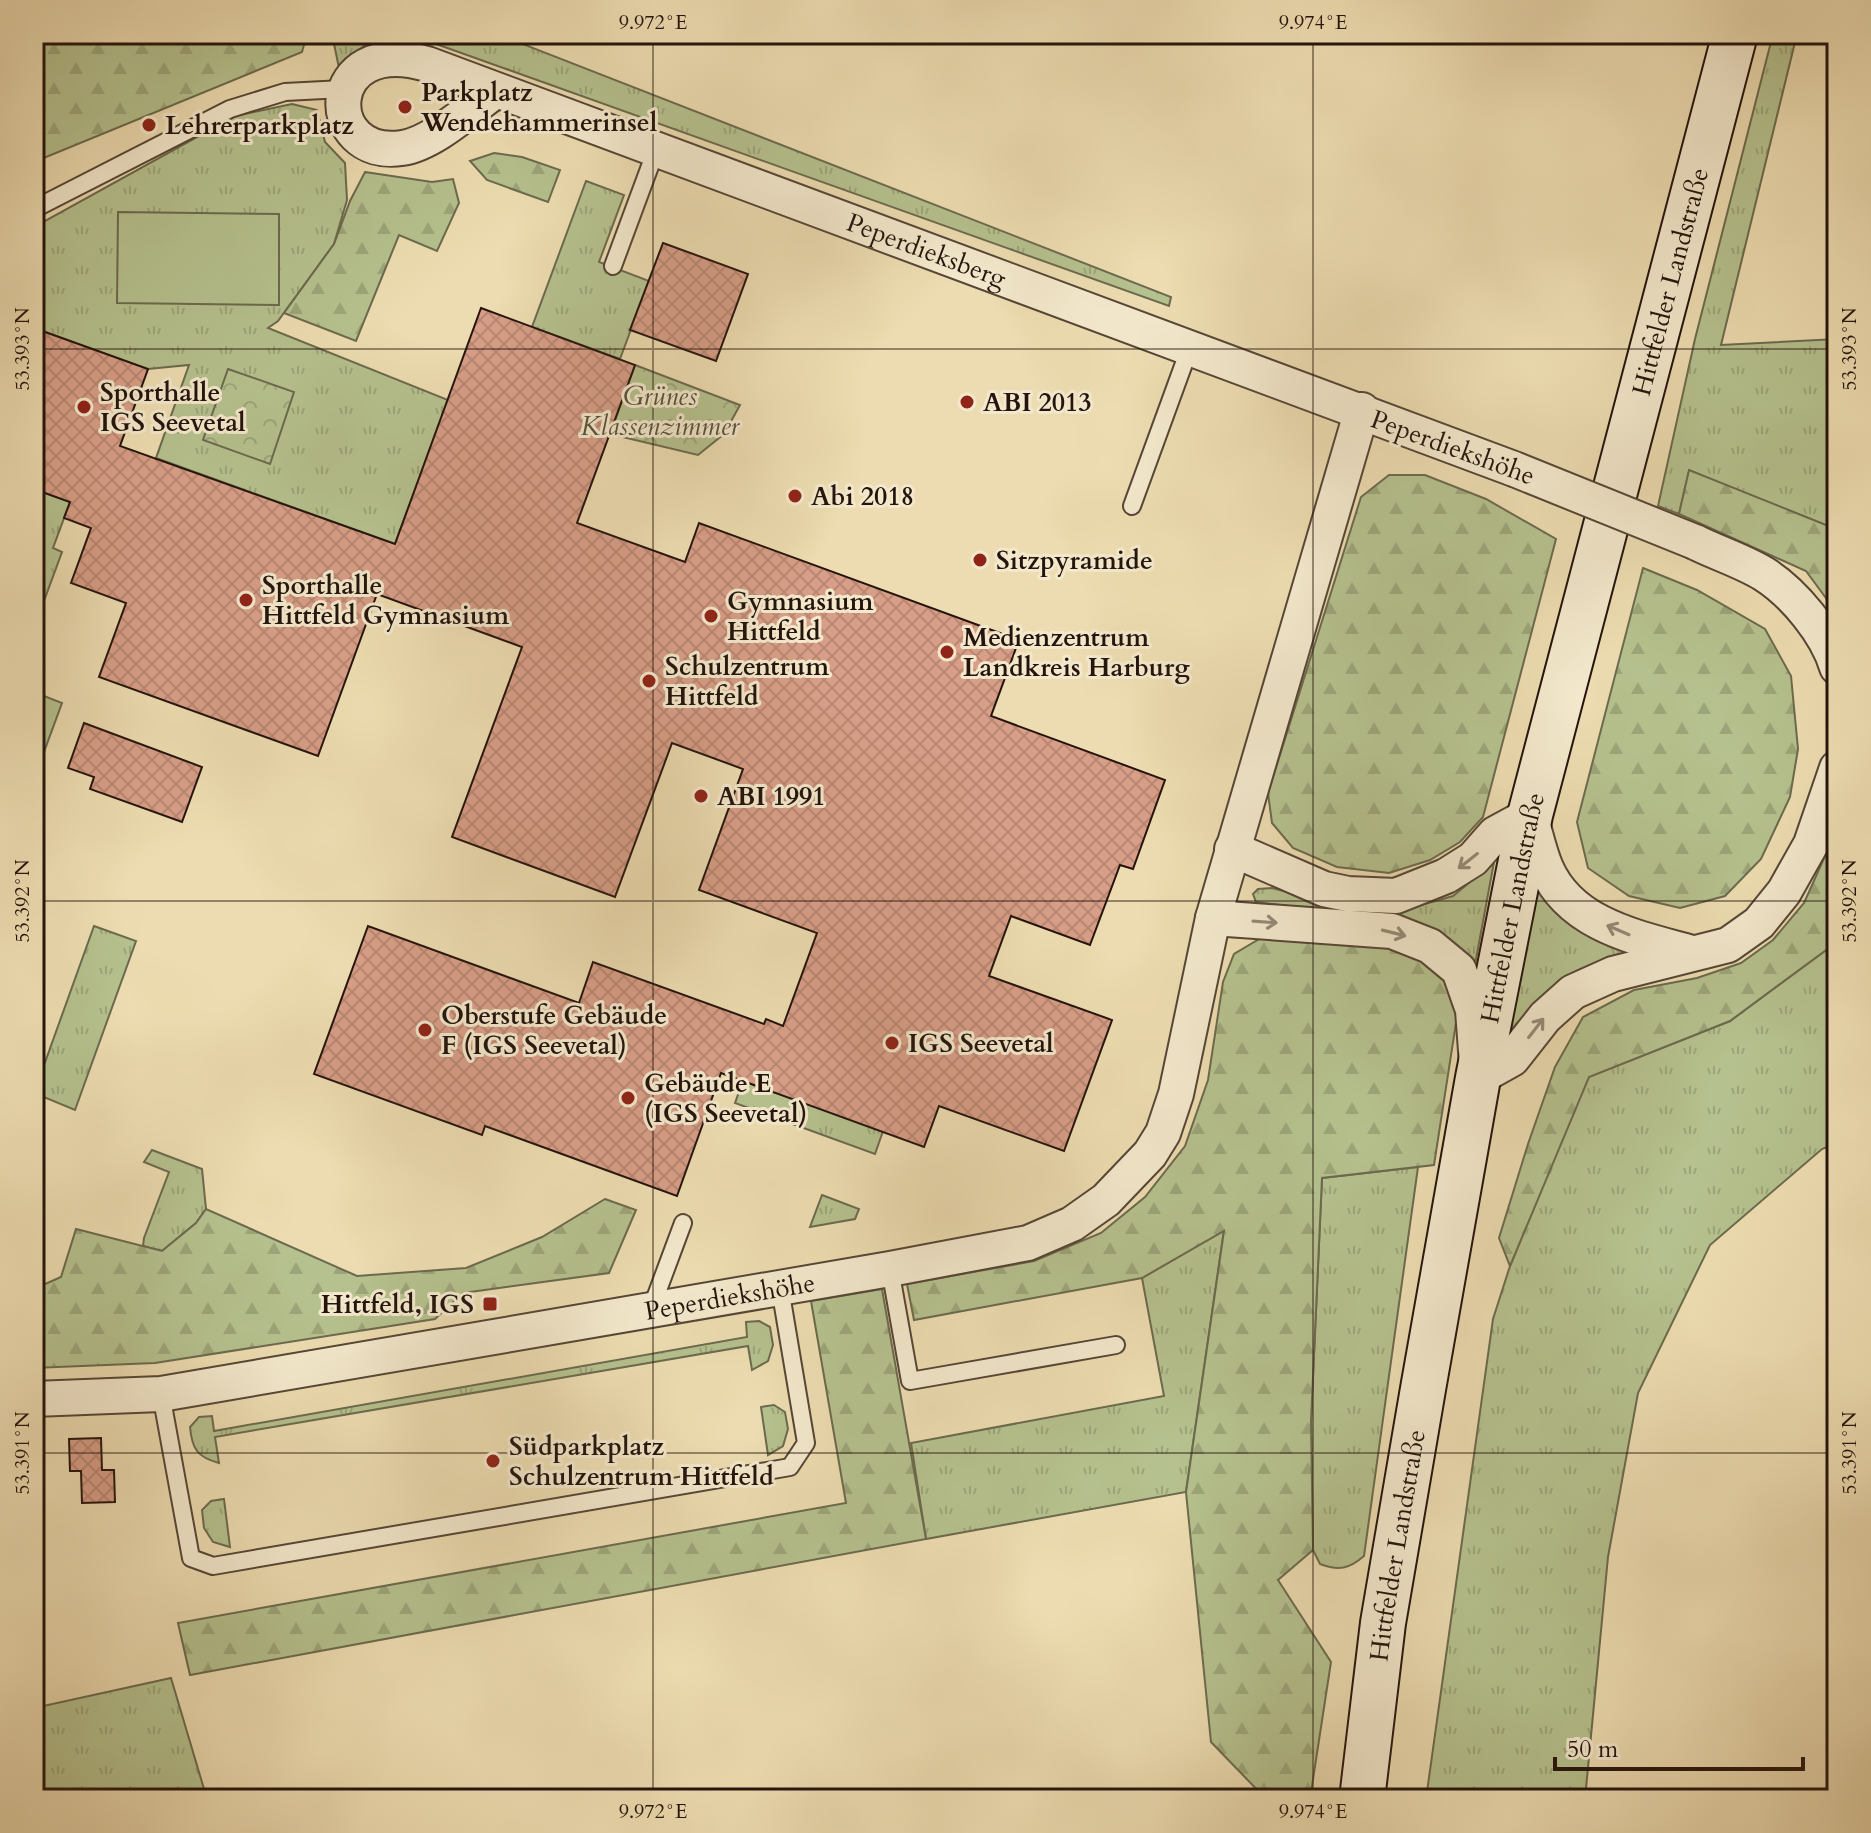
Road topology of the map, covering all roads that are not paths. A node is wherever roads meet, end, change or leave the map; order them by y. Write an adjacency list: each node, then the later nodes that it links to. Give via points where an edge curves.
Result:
1 (1735, 34): 12 (main road, Hittfelder Landstraße)
2 (343, 89): 3 (street, Peperdieksberg, via 357,71 380,60 405,58); 3 (street, via 343,106 357,138 383,148 404,148 434,135); 5 (lane, via 285,92 230,109)
3 (495, 91): 4 (street, Peperdieksberg)
4 (656, 150): 6 (lane); 7 (street, Peperdieksberg)
5 (34, 209)
6 (613, 266)
7 (1190, 347): 8 (street, Peperdieksberg); 9 (lane)
8 (1362, 410): 10 (street, Peperdiekshöhe, bridge, via 1695,542 1764,575 1807,612); 13 (street, Peperdiekshöhe)
9 (1132, 506)
10 (1837, 667)
11 (1837, 768): 15 (street, via 1811,844 1784,892 1759,923 1728,945)
12 (1530, 815): 13 (street, one-way to 13, via 1495,834 1473,859 1446,876 1396,896 1324,889); 15 (street, one-way to 12, via 1589,918 1547,870); 16 (main road, Hittfelder Landstraße)
13 (1232, 849): 14 (street, Peperdiekshöhe)
14 (1213, 918): 16 (street, one-way to 16, via 1392,931 1430,946 1459,970 1473,1010); 18 (street, Peperdiekshöhe, via 1176,1094 1163,1133 1129,1177 1072,1224 1028,1243)
15 (1693, 953): 16 (street, one-way to 15, via 1512,1059 1573,992 1613,974)
16 (1478, 1078): 24 (main road, Hittfelder Landstraße, via 1383,1623)
17 (683, 1223): 20 (lane)
18 (890, 1269): 19 (street, Peperdiekshöhe); 21 (lane, via 910,1381)
19 (780, 1288): 20 (street, Peperdiekshöhe); 22 (lane, via 806,1443 790,1467 228,1564 213,1566 191,1558)
20 (650, 1311): 22 (street, Peperdiekshöhe)
21 (1116, 1345)
22 (161, 1394): 23 (street, Peperdiekshöhe)
23 (34, 1399)
24 (1362, 1799)

